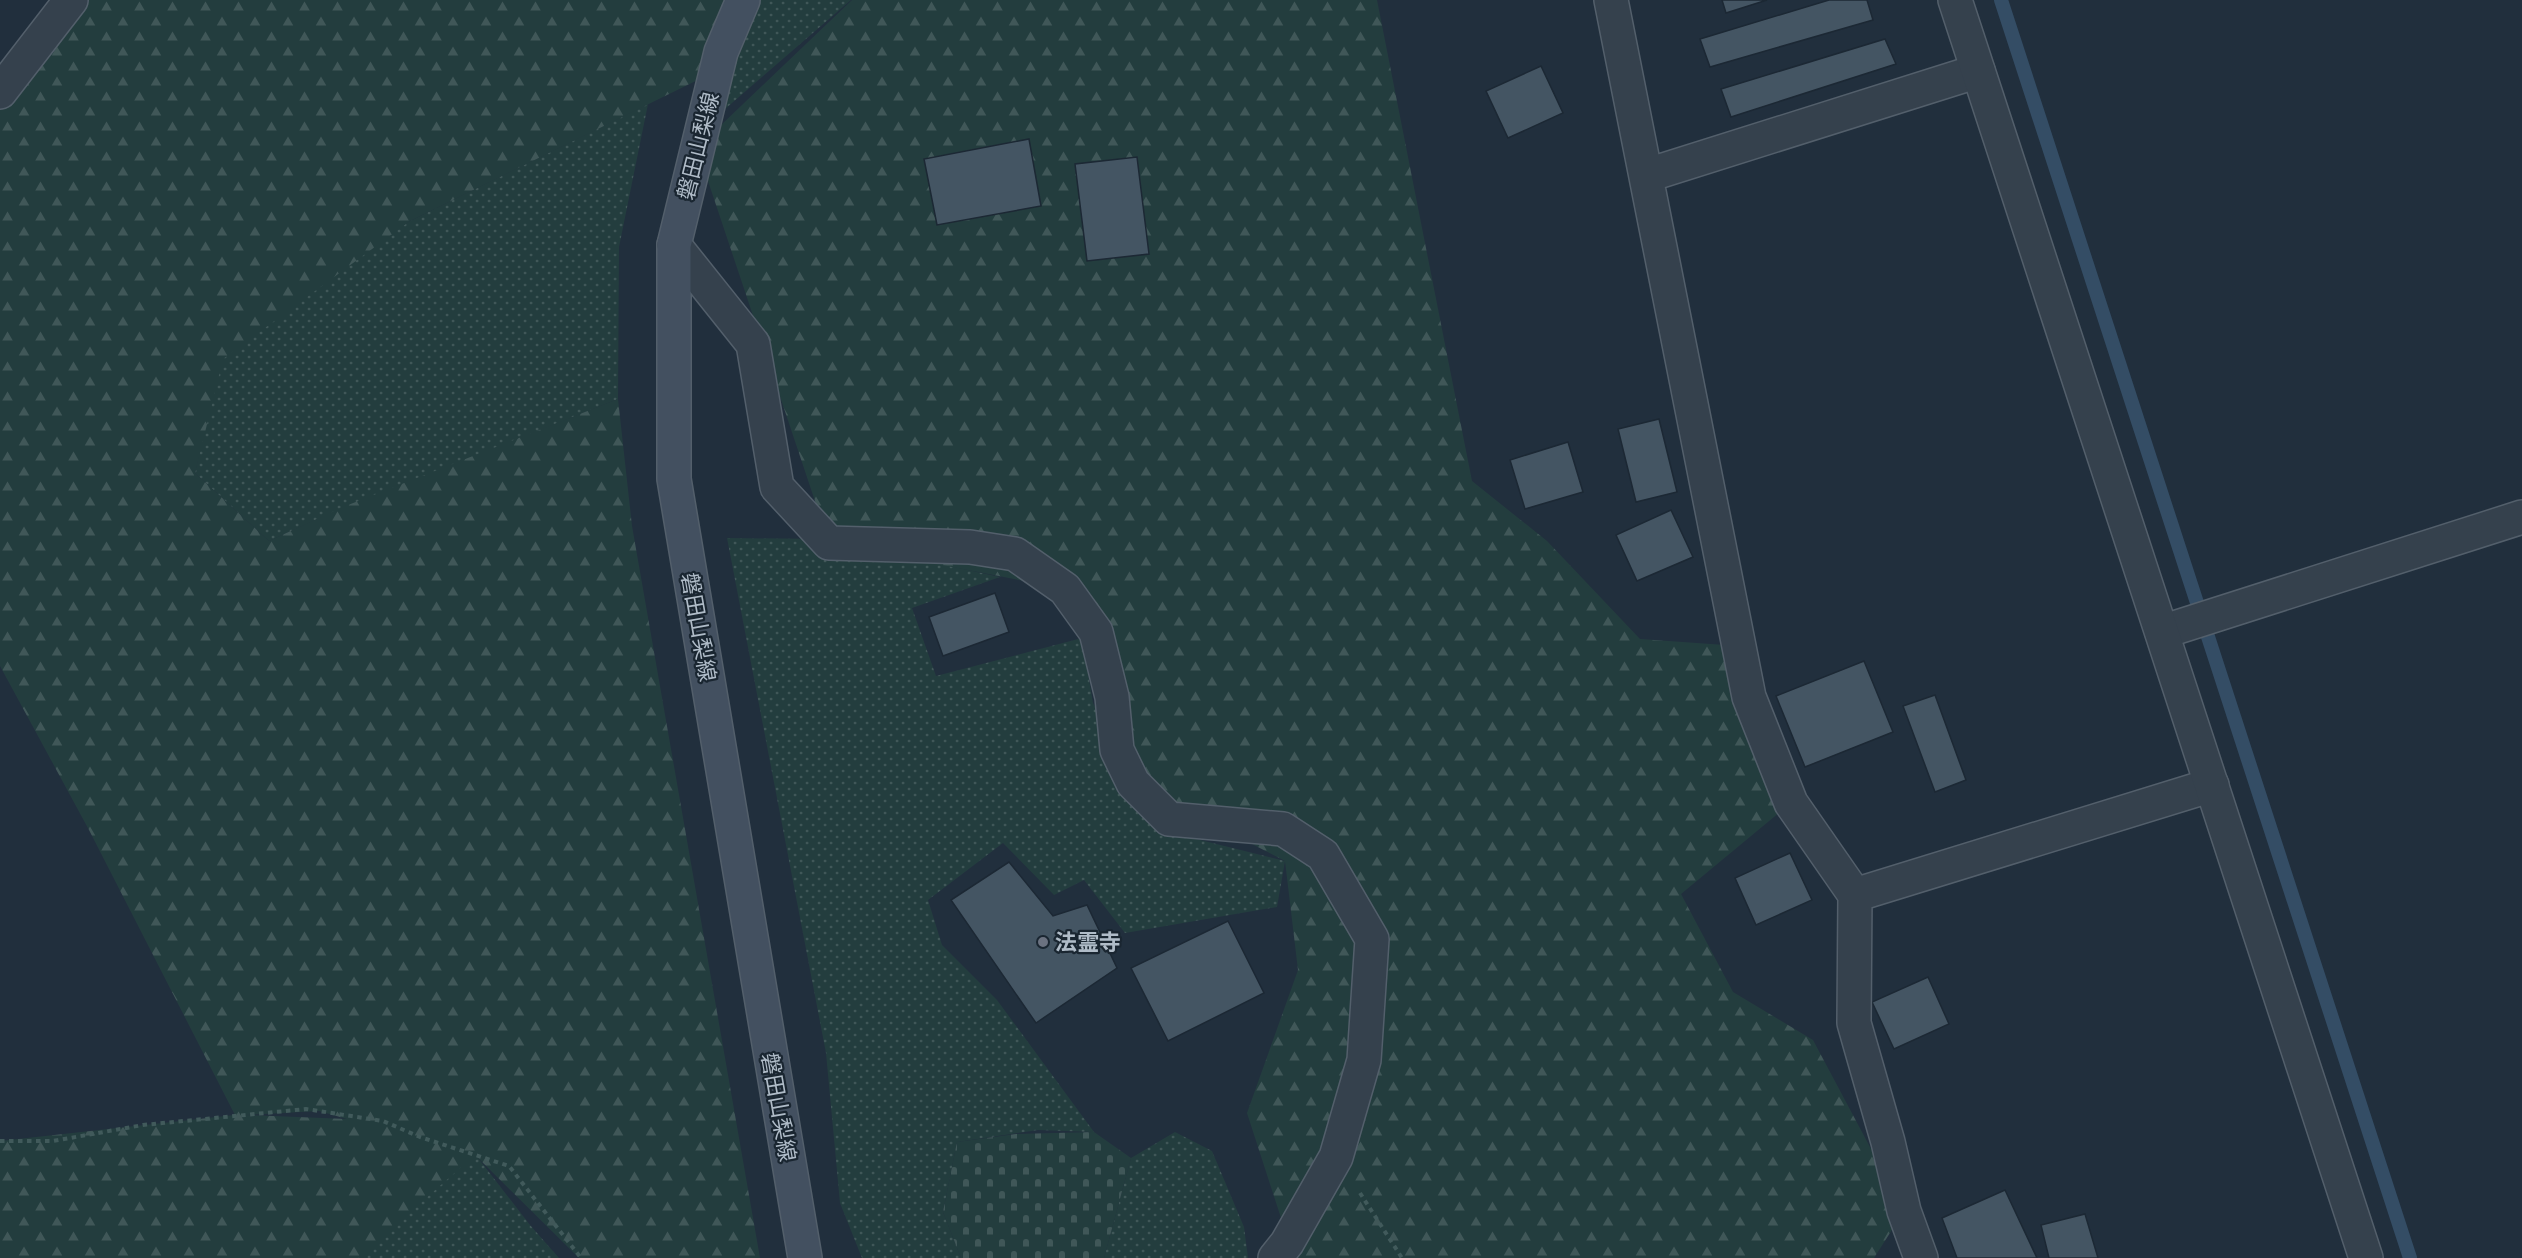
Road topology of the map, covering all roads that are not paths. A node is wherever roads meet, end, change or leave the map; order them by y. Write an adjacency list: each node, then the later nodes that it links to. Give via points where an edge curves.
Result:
1 (71, 0): 6 (street)
2 (743, 0): 8 (main road, 磐田山梨線, via 721,52)
3 (1611, 0): 7 (street)
4 (1955, 0): 5 (street)
5 (1978, 71): 7 (street); 10 (street)
6 (0, 92)
7 (1648, 175): 12 (street, via 1749,697 1791,803)
8 (674, 245): 13 (main road, 磐田山梨線, via 674,478); 14 (street, via 753,344 777,487 829,543 970,547 1014,555 1065,589 1096,632 1112,697 1117,750 1133,783 1169,819 1283,830 1323,855 1372,939 1364,1060 1336,1157)
9 (2522, 517): 10 (street)
10 (2162, 632): 11 (street)
11 (2212, 785): 12 (street); 16 (street)
12 (1855, 895): 15 (street, via 1854,1023 1904,1211)
13 (805, 1258)
14 (1275, 1258)
15 (1921, 1258)
16 (2366, 1258)

